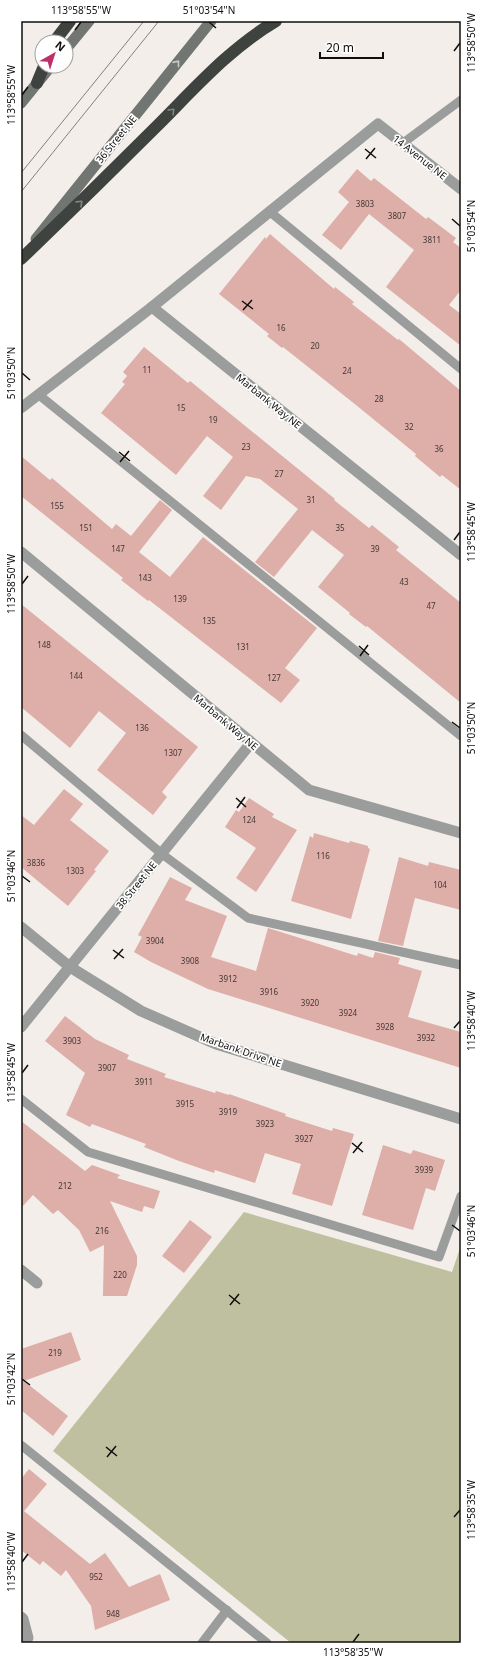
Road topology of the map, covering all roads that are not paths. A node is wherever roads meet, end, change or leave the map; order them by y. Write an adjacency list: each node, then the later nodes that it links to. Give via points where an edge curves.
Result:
1 (70, 21): 5 (highway)
2 (89, 21): 6 (main road)
3 (211, 21): 15 (main road, 36 Street NE, one-way to 3)
4 (276, 21): 15 (highway, one-way to 4, via 230,53)
5 (60, 34)
6 (74, 39)
7 (41, 74): 9 (highway)
8 (44, 74): 9 (main road)
9 (37, 83): 11 (main road)
10 (461, 100): 12 (lane)
11 (21, 103)
12 (402, 143): 13 (street, 14 Avenue NE); 14 (street, 14 Avenue NE, via 378,124)
13 (461, 190)
14 (268, 211): 16 (street); 17 (lane)
15 (21, 258)
16 (152, 307): 18 (street); 21 (street, Marbank Way NE)
17 (461, 369)
18 (39, 395): 19 (street); 23 (lane)
19 (21, 408)
20 (21, 552): 24 (street, Marbank Way NE)
21 (461, 555)
22 (21, 735): 26 (lane)
23 (461, 736)
24 (252, 743): 25 (street, Marbank Way NE, via 309,790); 26 (street, 38 Street NE)
25 (461, 833)
26 (162, 854): 28 (lane, via 248,918); 29 (street, 38 Street NE)
27 (21, 927): 29 (street, Marbank Drive NE)
28 (461, 965)
29 (70, 967): 30 (street, 38 Street NE); 32 (street, Marbank Drive NE, via 141,1011 216,1044)
30 (21, 1028)
31 (21, 1099): 33 (lane, via 88,1152 439,1257)
32 (461, 1120)
33 (461, 1196)
34 (21, 1270): 35 (street)
35 (37, 1283)
36 (21, 1445): 37 (lane)
37 (227, 1610): 40 (lane); 41 (lane)
38 (21, 1617): 39 (street, via 28,1638)
39 (24, 1643)
40 (202, 1643)
41 (267, 1643)

